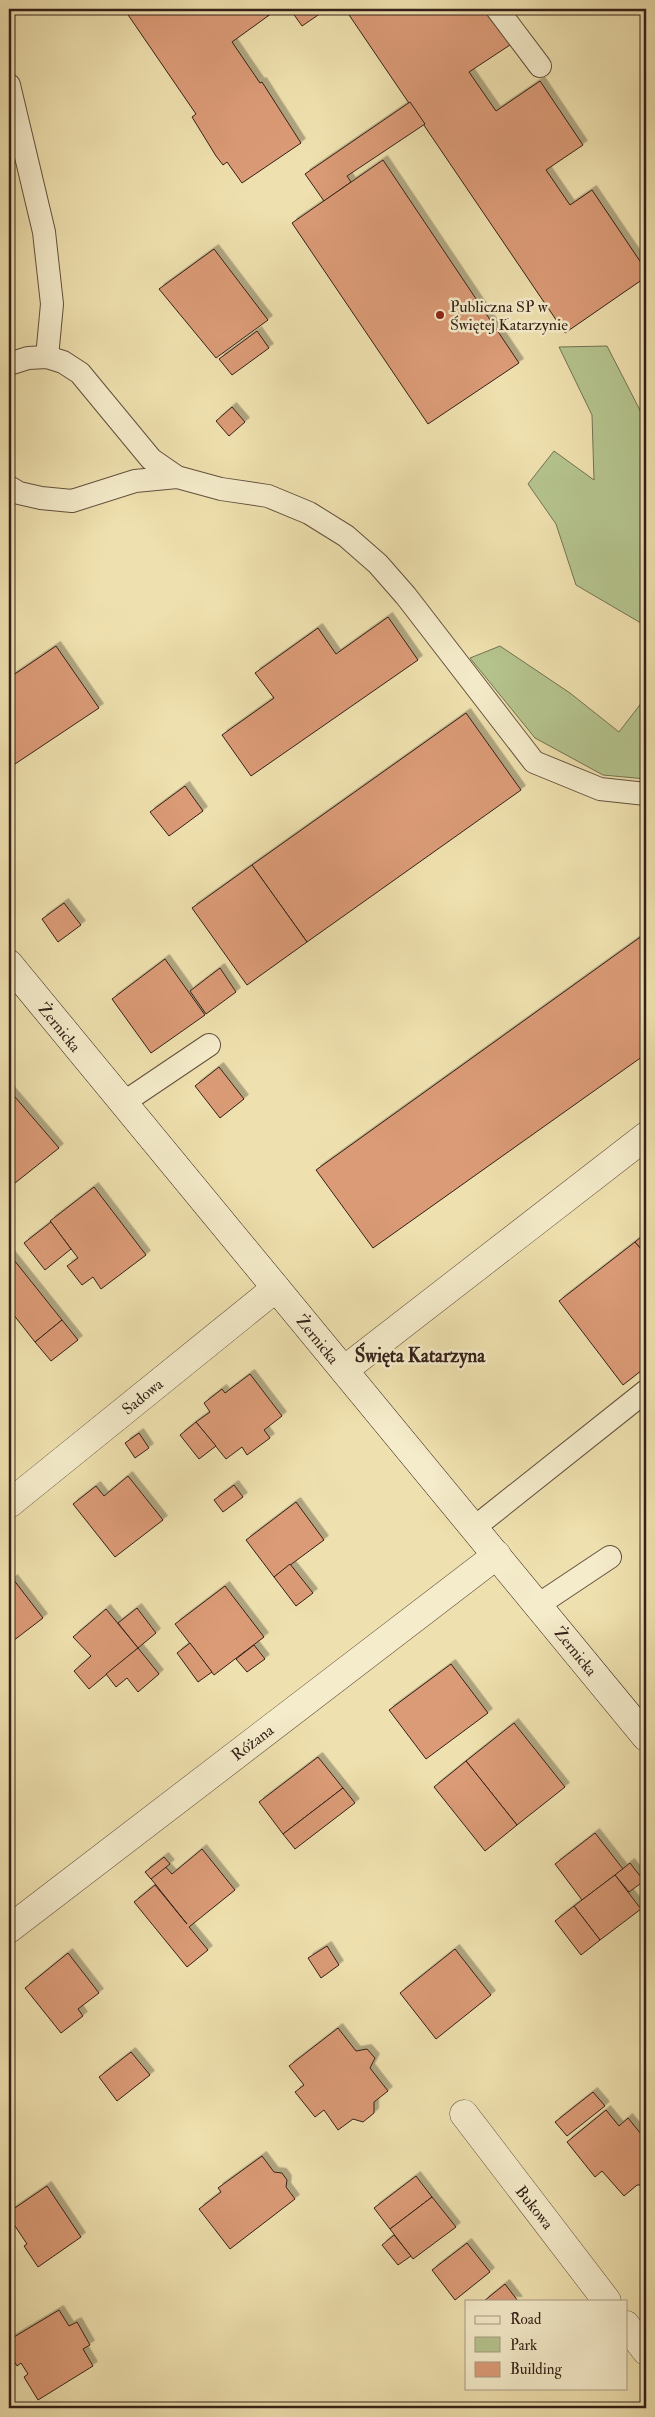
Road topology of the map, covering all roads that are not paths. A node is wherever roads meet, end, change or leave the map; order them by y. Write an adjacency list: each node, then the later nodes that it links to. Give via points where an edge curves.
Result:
1 (497, 9): 2 (lane)
2 (540, 66)
3 (9, 85): 4 (lane, via 44,232 52,304)
4 (47, 357): 5 (lane); 6 (lane, via 80,373 151,459)
5 (9, 364)
6 (177, 478): 7 (lane, via 135,481 72,501 26,494); 8 (lane, via 268,496 309,513 346,536 378,564 406,596 534,762 600,789)
7 (9, 487)
8 (646, 794)
9 (9, 964): 11 (street, Żernicka)
10 (210, 1045): 11 (lane)
11 (123, 1103): 13 (street, Żernicka)
12 (646, 1136): 14 (street)
13 (276, 1288): 14 (street, Żernicka); 16 (street, Sadowa)
14 (344, 1370): 17 (street, Żernicka)
15 (646, 1391): 17 (lane)
16 (9, 1504)
17 (475, 1527): 18 (street, Żernicka)
18 (497, 1555): 20 (street, Żernicka); 22 (street, Różana)
19 (610, 1557): 20 (lane)
20 (538, 1605): 21 (street, Żernicka)
21 (646, 1737)
22 (9, 1929)
23 (464, 2114): 24 (street, Bukowa)
24 (606, 2300)
25 (628, 2328): 26 (street)
26 (646, 2351)

